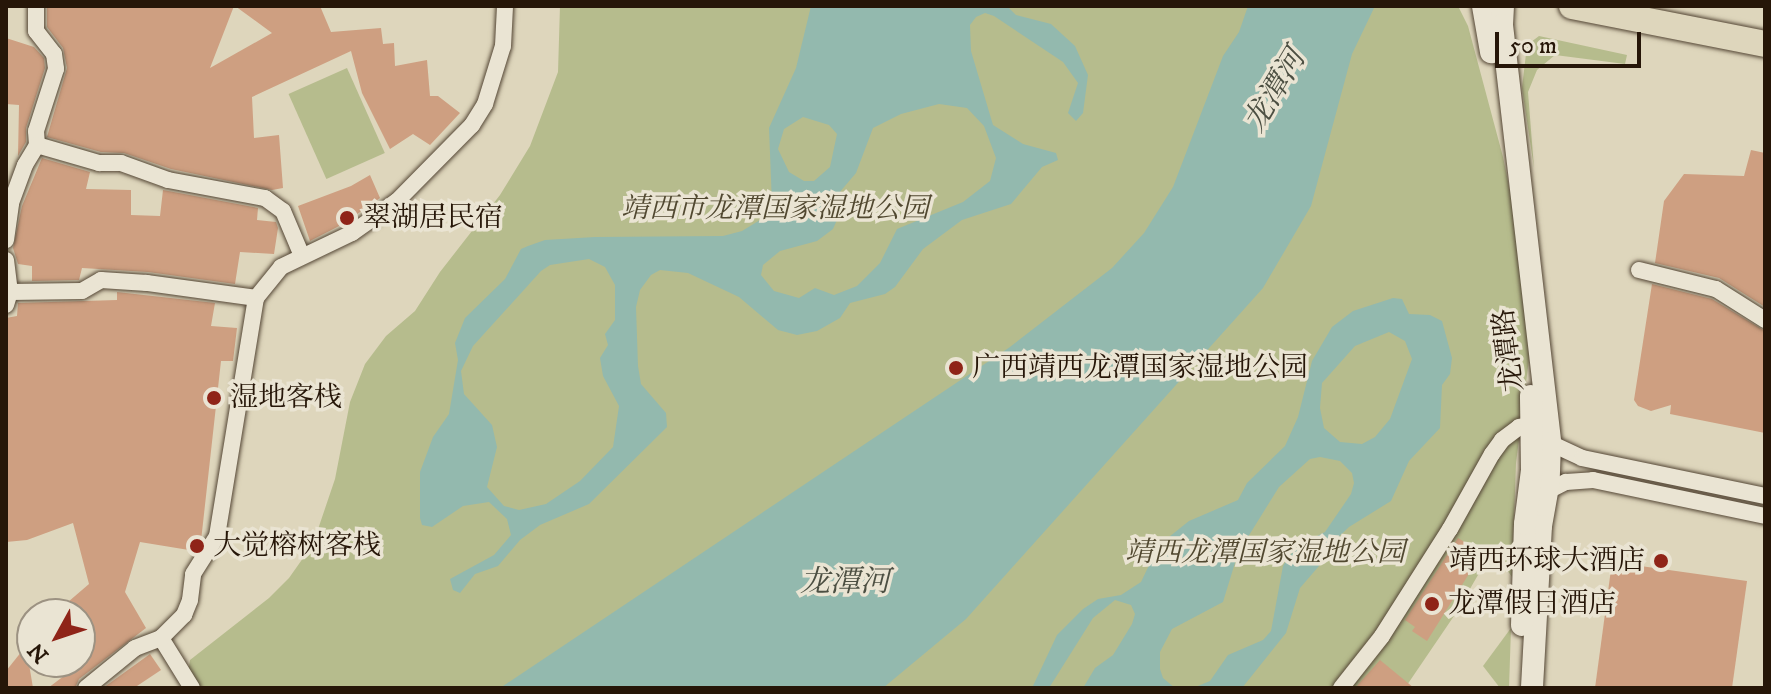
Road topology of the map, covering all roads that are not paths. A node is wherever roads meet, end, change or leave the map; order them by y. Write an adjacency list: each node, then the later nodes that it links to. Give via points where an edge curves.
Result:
1 (36, 6): 7 (street, via 36,31 54,54 56,69 36,131)
2 (505, 6): 10 (street, via 503,46 489,94 472,125 397,201 352,233)
3 (1483, 6): 16 (main road, 龙潭路, via 1524,303)
4 (1503, 6): 17 (main road, 龙潭路)
5 (1572, 6): 6 (main road)
6 (1765, 44)
7 (37, 145): 8 (street); 10 (street, via 99,163 121,163 168,180 265,198 283,211)
8 (13, 173): 9 (street)
9 (6, 240)
10 (302, 256): 13 (street, via 281,267)
11 (6, 260): 14 (street)
12 (1639, 270): 15 (street, via 1716,289)
13 (256, 298): 14 (street, via 109,280 82,291); 21 (street, via 217,536 193,574 184,615)
14 (8, 299)
15 (1765, 320)
16 (1532, 425): 17 (street); 18 (main road, 龙潭路); 24 (street, via 1519,427 1502,440 1382,636)
17 (1550, 443): 18 (main road, 龙潭路); 19 (street, via 1582,458)
18 (1537, 496): 20 (street, via 1566,482 1593,480); 25 (main road, 龙潭路); 26 (main road, 龙潭路, via 1541,526)
19 (1765, 496)
20 (1765, 516)
21 (161, 638): 22 (street, via 135,648); 23 (street)
22 (86, 688)
23 (192, 688)
24 (1341, 688)
25 (1520, 688)
26 (1532, 688)

